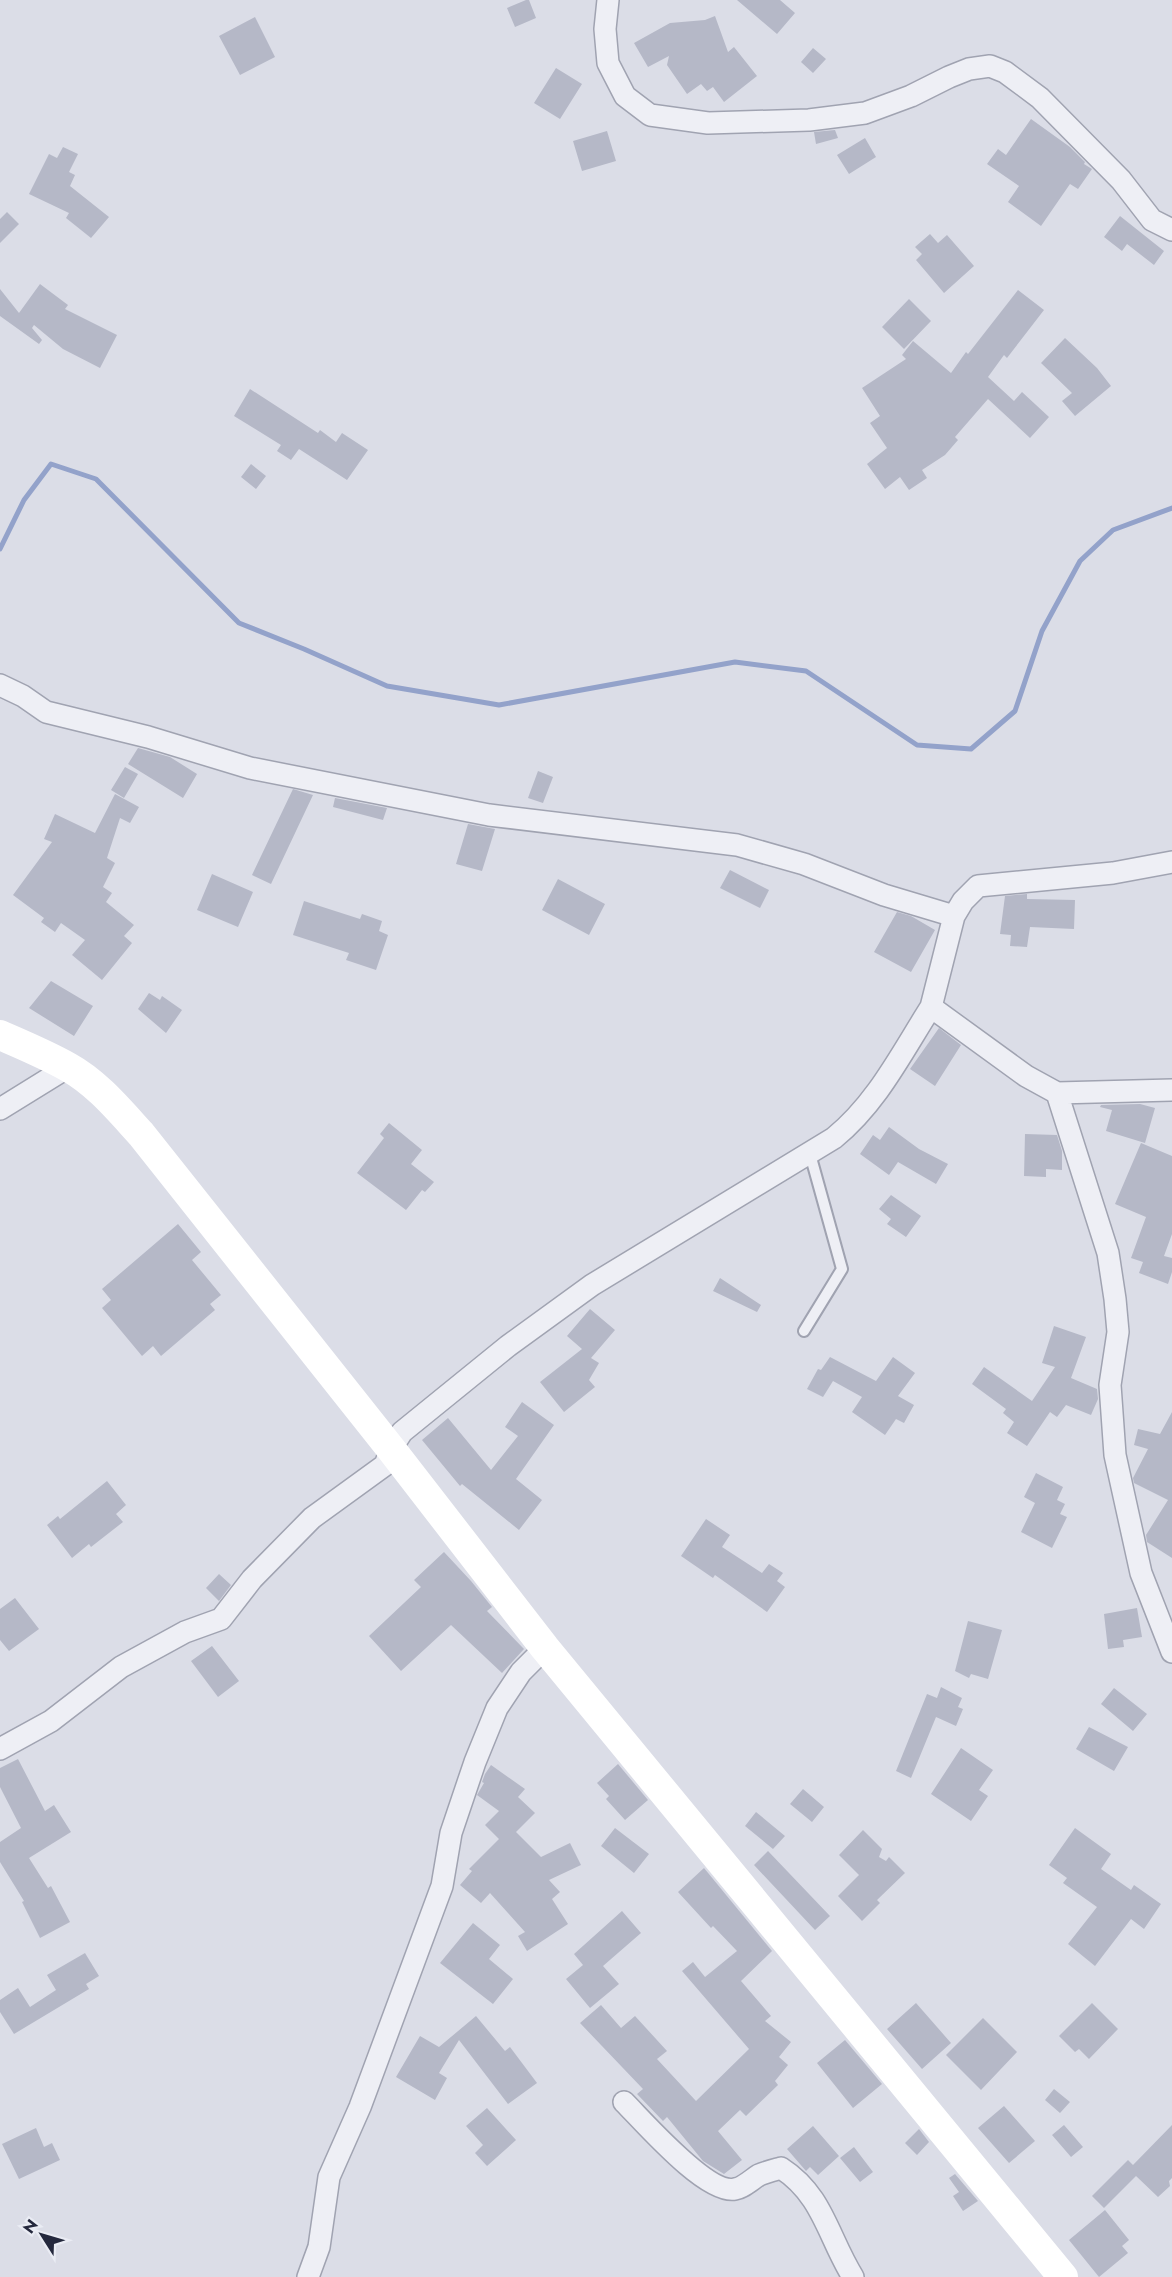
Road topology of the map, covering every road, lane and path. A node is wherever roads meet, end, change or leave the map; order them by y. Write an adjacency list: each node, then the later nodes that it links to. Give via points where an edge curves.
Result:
1 (608, 0): 2 (street, via 608,63 625,96 650,115 708,123 809,120 865,113 969,69 990,66 1005,72 1040,98 1121,180 1152,220)
2 (1172, 230)
3 (0, 686): 5 (street, via 45,712 148,736 250,768 489,815 737,845)
4 (1172, 862): 5 (street, via 1113,873 978,886)
5 (954, 916): 6 (street)
6 (931, 1007): 10 (street); 12 (street, via 872,1101 852,1124)
7 (0, 1035): 8 (main road)
8 (68, 1067): 11 (street); 14 (main road, via 104,1094 141,1134)
9 (1172, 1090): 10 (street)
10 (1057, 1094): 16 (street, via 1108,1253 1118,1332 1110,1385 1115,1455 1141,1573)
11 (0, 1108)
12 (810, 1154): 13 (lane, via 842,1269); 14 (street, via 592,1285 508,1346 402,1432)
13 (804, 1330)
14 (391, 1449): 15 (main road); 17 (street, via 380,1470 312,1518 286,1544 221,1619 185,1632 121,1668 51,1721)
15 (545, 1648): 19 (street, via 521,1672 497,1708 475,1762 451,1833 442,1886 360,2107 329,2177 319,2247); 21 (main road)
16 (1172, 1652)
17 (0, 1749)
18 (624, 2102): 20 (street, via 707,2182 722,2190 736,2189 761,2174 781,2168 796,2177 812,2196)
19 (308, 2277)
20 (853, 2277)
21 (1063, 2277)

